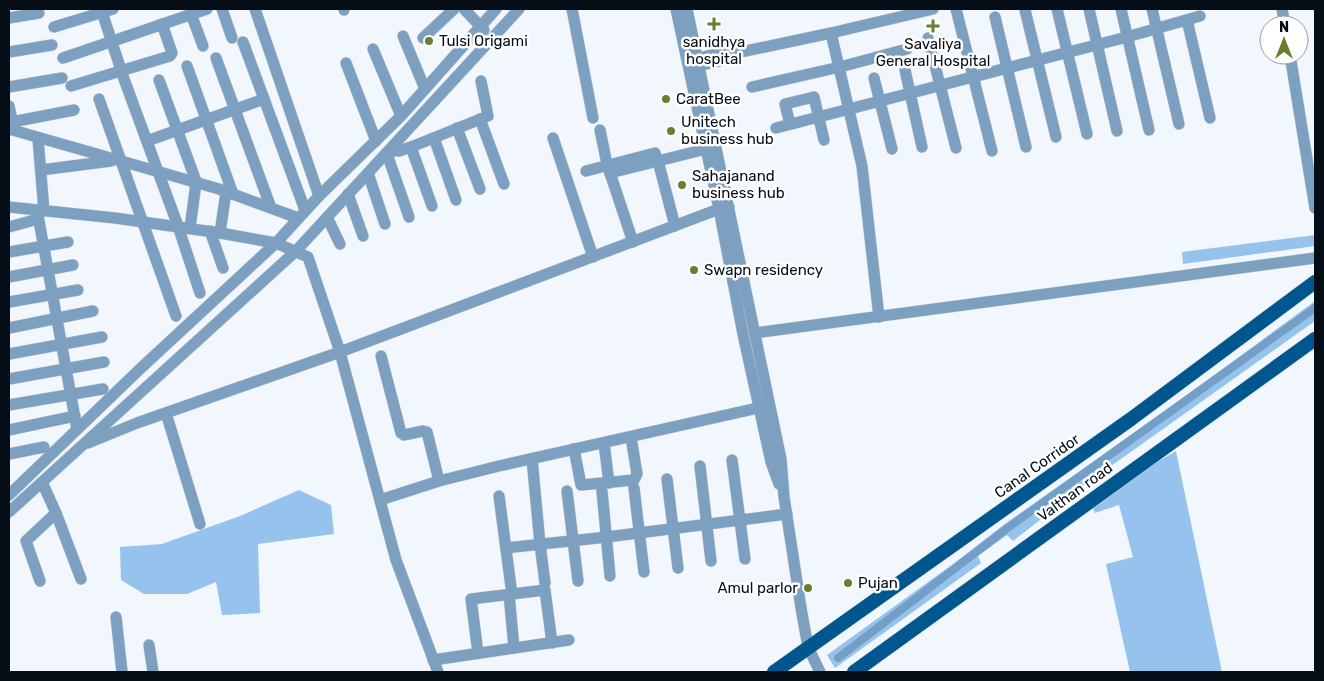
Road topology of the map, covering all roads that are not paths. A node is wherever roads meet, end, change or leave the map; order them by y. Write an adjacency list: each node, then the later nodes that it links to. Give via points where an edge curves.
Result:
1 (207, 9): 21 (street)
2 (222, 9): 64 (street)
3 (255, 9): 114 (street)
4 (454, 9): 32 (street)
5 (464, 9): 27 (street)
6 (496, 9): 27 (street)
7 (520, 9): 35 (street)
8 (572, 9): 73 (street)
9 (676, 9): 48 (street)
10 (687, 9): 48 (street)
11 (933, 9): 19 (street)
12 (956, 9): 55 (street)
13 (1057, 9): 43 (street)
14 (1088, 9): 38 (street)
15 (1120, 9): 34 (street)
16 (1152, 9): 29 (street)
17 (105, 10): 28 (street); 36 (street)
18 (1025, 10): 46 (street)
19 (904, 12): 30 (street)
20 (39, 13): 24 (street)
21 (191, 14): 26 (street); 39 (street)
22 (1200, 16): 25 (street)
23 (995, 17): 52 (street)
24 (9, 18)
25 (1187, 20): 29 (street); 74 (street)
26 (162, 24): 36 (street); 54 (street, via 171,55)
27 (480, 26): 35 (street); 62 (street)
28 (54, 27)
29 (1157, 29): 34 (street); 78 (street)
30 (831, 33): 48 (street, via 736,53 727,51); 51 (street)
31 (402, 36): 62 (street)
32 (423, 38)
33 (928, 38): 59 (street)
34 (1127, 38): 38 (street); 84 (street)
35 (492, 39): 101 (street)
36 (112, 41): 44 (street); 54 (street)
37 (52, 45): 42 (street)
38 (1097, 45): 43 (street); 85 (street)
39 (203, 46)
40 (373, 49): 71 (street)
41 (907, 50): 51 (street)
42 (9, 52)
43 (1068, 53): 46 (street); 86 (street)
44 (63, 58)
45 (216, 58): 68 (street)
46 (1037, 61): 52 (street); 89 (street)
47 (346, 63): 93 (street)
48 (693, 63): 98 (street); 119 (street)
49 (1292, 65): 120 (street)
50 (187, 66): 75 (street)
51 (840, 67): 61 (street); 69 (street)
52 (1007, 68): 55 (street); 96 (street)
53 (905, 70): 63 (street)
54 (122, 71): 60 (street, via 67,82); 92 (street)
55 (974, 77): 59 (street); 100 (street)
56 (874, 78): 66 (street)
57 (159, 80): 82 (street)
58 (481, 81): 76 (street, via 489,115)
59 (940, 86): 63 (street); 97 (street)
60 (9, 87)
61 (752, 87)
62 (425, 89): 71 (street)
63 (910, 94): 66 (street); 95 (street)
64 (264, 99): 68 (street); 122 (street)
65 (99, 100): 102 (street)
66 (881, 101): 69 (street); 99 (street)
67 (9, 106): 79 (street)
68 (234, 109): 75 (street); 118 (street)
69 (850, 109): 72 (street); 153 (street, via 862,166)
70 (74, 110): 79 (street)
71 (401, 116): 93 (street)
72 (819, 116): 77 (street); 77 (street, via 814,97 803,99 785,104); 91 (street)
73 (593, 118)
74 (1210, 118)
75 (206, 120): 82 (street); 112 (street)
76 (480, 120): 80 (street); 110 (street)
77 (790, 124): 81 (street)
78 (1179, 124)
79 (12, 127): 90 (street)
80 (457, 128): 87 (street); 111 (street)
81 (776, 128)
82 (178, 130): 92 (street); 109 (street)
83 (600, 130): 104 (street)
84 (1149, 130)
85 (1117, 131)
86 (1087, 134)
87 (434, 138): 94 (street); 115 (street)
88 (553, 138): 140 (street)
89 (1056, 138)
90 (38, 139): 102 (street); 105 (street)
91 (824, 140)
92 (147, 141): 107 (street)
93 (376, 141): 114 (street)
94 (411, 147): 101 (street); 117 (street)
95 (922, 147)
96 (1026, 147)
97 (956, 148)
98 (706, 149): 103 (street); 119 (street)
99 (892, 149)
100 (992, 151)
101 (388, 152): 108 (street); 123 (street)
102 (118, 161): 105 (street); 107 (street); 125 (street)
103 (658, 161): 104 (street, via 653,153); 128 (street)
104 (609, 169): 106 (street); 134 (street)
105 (41, 170): 121 (street)
106 (586, 171)
107 (159, 173): 109 (street); 127 (street)
108 (368, 173): 113 (street); 126 (street)
109 (197, 183): 112 (street); 130 (street)
110 (504, 184)
111 (480, 189)
112 (230, 193): 118 (street); 131 (street)
113 (348, 194): 124 (street); 132 (street)
114 (319, 196): 122 (street)
115 (456, 200)
116 (9, 204): 121 (street)
117 (432, 206)
118 (271, 208): 122 (street)
119 (724, 208): 128 (street); 156 (street); 170 (street, via 743,334)
120 (1315, 208)
121 (40, 213): 125 (street); 129 (street); 137 (street)
122 (302, 214): 135 (street)
123 (409, 216)
124 (327, 217): 136 (street); 138 (street)
125 (143, 222): 127 (street); 152 (street)
126 (385, 224)
127 (178, 226): 130 (street); 148 (street)
128 (675, 226): 134 (street)
129 (9, 227)
130 (190, 228): 131 (street)
131 (215, 232): 135 (street); 143 (street)
132 (363, 236)
133 (68, 242): 137 (street)
134 (633, 242): 140 (street)
135 (276, 243): 138 (street); 174 (street)
136 (340, 244)
137 (43, 246): 139 (street); 144 (street)
138 (296, 251): 160 (street, via 308,257); 168 (street)
139 (9, 252)
140 (593, 257): 160 (street)
141 (1315, 258): 153 (street)
142 (73, 264): 144 (street)
143 (224, 268)
144 (47, 270): 145 (street); 149 (street)
145 (9, 277)
146 (1315, 282): 222 (main road, Canal Corridor, via 1131,419)
147 (78, 290): 149 (street)
148 (200, 292)
149 (51, 295): 150 (street); 154 (street)
150 (9, 302)
151 (93, 311): 154 (street)
152 (176, 316)
153 (879, 317): 156 (street)
154 (56, 319): 155 (street); 159 (street)
155 (9, 328)
156 (755, 333): 170 (street)
157 (102, 336): 159 (street)
158 (1315, 338): 231 (main road, Valthan road)
159 (62, 344): 161 (street); 164 (street)
160 (340, 352): 171 (street); 195 (street)
161 (9, 354)
162 (381, 356): 188 (street, via 401,433 427,432)
163 (104, 362): 164 (street)
164 (66, 370): 165 (street); 167 (street)
165 (9, 380)
166 (103, 388): 167 (street)
167 (71, 395): 169 (street); 172 (street)
168 (129, 403): 173 (street, via 130,415); 179 (street)
169 (9, 405)
170 (765, 406): 176 (street); 198 (street, via 771,462)
171 (166, 413): 173 (street); 200 (street)
172 (75, 416): 174 (street); 175 (street)
173 (137, 424): 179 (street)
174 (77, 429): 178 (street)
175 (9, 430)
176 (631, 437): 177 (street); 190 (street, via 636,477)
177 (604, 443): 181 (street); 190 (street)
178 (60, 446): 183 (street); 193 (street)
179 (81, 446): 183 (street)
180 (44, 447): 182 (street)
181 (574, 449): 184 (street); 190 (street, via 581,485)
182 (9, 454)
183 (72, 456): 189 (street)
184 (532, 459): 188 (street); 206 (street)
185 (732, 460): 199 (street)
186 (700, 466): 201 (street)
187 (667, 479): 202 (street)
188 (439, 481): 195 (street)
189 (42, 482): 196 (street); 197 (street)
190 (605, 487): 204 (street)
191 (634, 488): 203 (street)
192 (567, 491): 205 (street)
193 (9, 495)
194 (500, 496): 207 (street)
195 (380, 500): 225 (street, via 396,560)
196 (9, 512)
197 (56, 513): 213 (street); 214 (street, via 26,540)
198 (787, 514): 199 (street); 222 (street)
199 (740, 520): 201 (street); 208 (street)
200 (200, 524)
201 (707, 524): 202 (street); 209 (street)
202 (674, 529): 203 (street); 210 (street)
203 (639, 533): 204 (street); 211 (street)
204 (607, 537): 205 (street); 212 (street)
205 (573, 540): 206 (street); 215 (street)
206 (540, 544): 207 (street); 216 (street)
207 (506, 548): 217 (street)
208 (745, 559)
209 (711, 561)
210 (678, 568)
211 (644, 572)
212 (610, 576)
213 (81, 579)
214 (40, 581)
215 (578, 581)
216 (545, 583)
217 (510, 591): 220 (street, via 545,590); 223 (street); 224 (street, via 471,599)
218 (116, 617): 226 (street)
219 (569, 640): 220 (street)
220 (552, 643): 223 (street)
221 (149, 645): 227 (street)
222 (808, 647): 229 (main road, Canal Corridor); 230 (street)
223 (514, 648): 224 (street)
224 (478, 653): 225 (street)
225 (433, 660): 228 (street)
226 (122, 672)
227 (153, 672)
228 (438, 672)
229 (774, 672)
230 (820, 672)
231 (854, 672)

